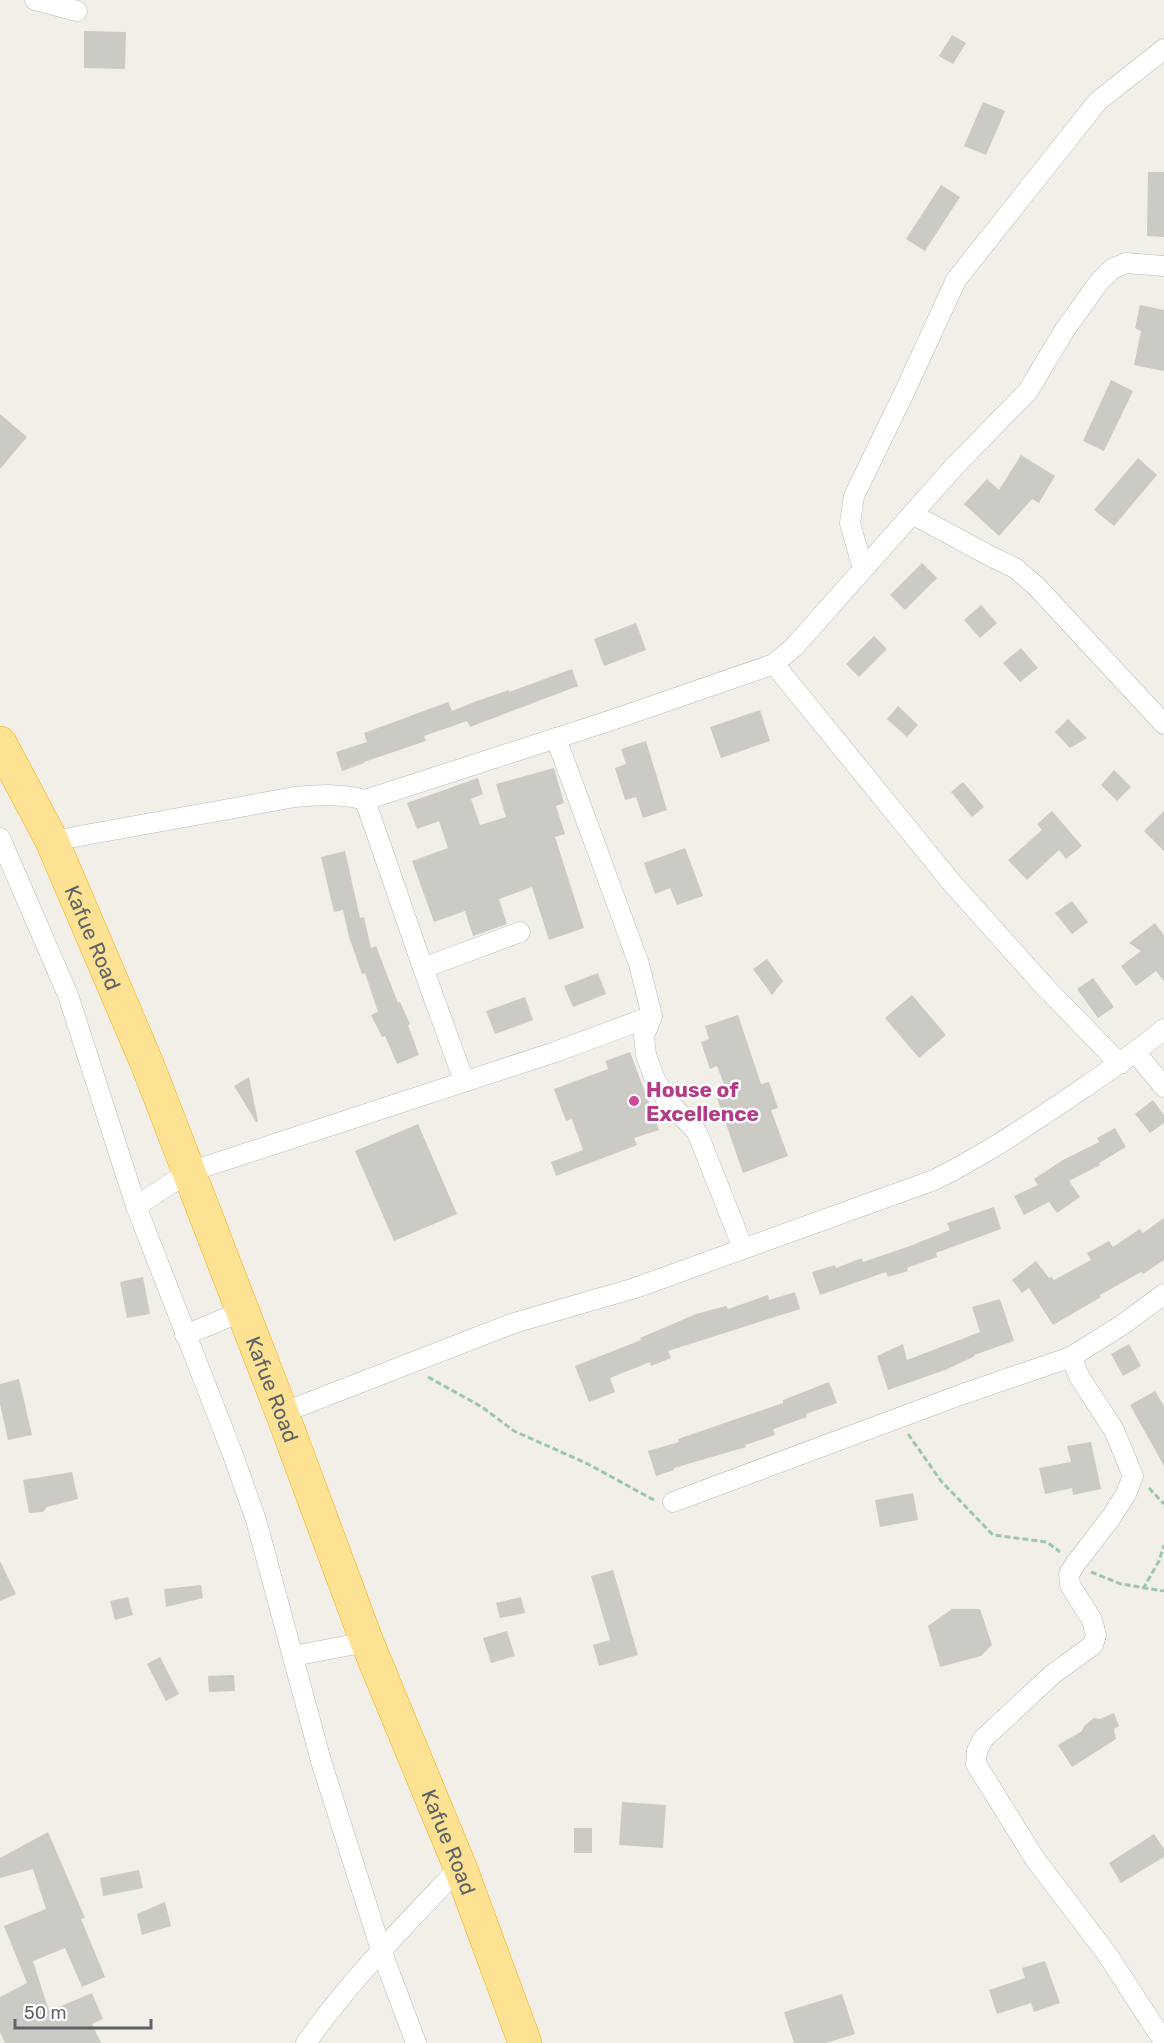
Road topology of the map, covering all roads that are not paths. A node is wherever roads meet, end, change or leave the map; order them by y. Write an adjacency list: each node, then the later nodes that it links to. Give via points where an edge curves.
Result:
1 (35, 0): 2 (street)
2 (77, 10)
3 (1164, 49): 6 (street, via 1098,101 956,280 854,496 850,523)
4 (1164, 266): 5 (street, via 1126,263 1112,269 1064,331 1028,391)
5 (912, 513): 6 (street); 8 (street, via 1016,568)
6 (863, 569): 7 (street)
7 (774, 664): 9 (street); 18 (street, via 952,883 1045,987)
8 (1164, 724)
9 (556, 738): 11 (street); 16 (street, via 639,964)
10 (0, 743): 13 (highway, Kafue Road)
11 (365, 800): 13 (street, via 329,794 295,797); 15 (street)
12 (0, 838): 22 (street, via 68,995)
13 (52, 841): 21 (highway, Kafue Road)
14 (520, 932): 15 (street)
15 (423, 968): 19 (street)
16 (652, 1016): 19 (street); 23 (street, via 644,1036 654,1077 666,1099 697,1132)
17 (1164, 1029): 18 (street)
18 (1128, 1058): 20 (street); 23 (street, via 963,1166)
19 (464, 1081): 21 (street)
20 (1164, 1087)
21 (189, 1172): 22 (street); 25 (highway, Kafue Road)
22 (136, 1206): 26 (street)
23 (743, 1248): 28 (street, via 635,1288 514,1323)
24 (1164, 1294): 27 (street)
25 (243, 1311): 26 (street); 28 (highway, Kafue Road)
26 (185, 1335): 31 (street, via 256,1520)
27 (1071, 1357): 29 (street); 34 (street, via 1114,1430 1133,1476 1112,1516 1069,1574 1096,1635 1093,1645 1053,1674 983,1739 976,1764 1035,1860 1107,1954)
28 (282, 1413): 30 (highway, Kafue Road)
29 (673, 1502)
30 (368, 1642): 31 (street); 32 (highway, Kafue Road)
31 (293, 1656): 33 (street, via 321,1761)
32 (460, 1867): 33 (street); 37 (highway, Kafue Road)
33 (381, 1950): 35 (street, via 331,2007); 36 (street)
34 (1164, 2042)
35 (306, 2043)
36 (416, 2043)
37 (525, 2043)

